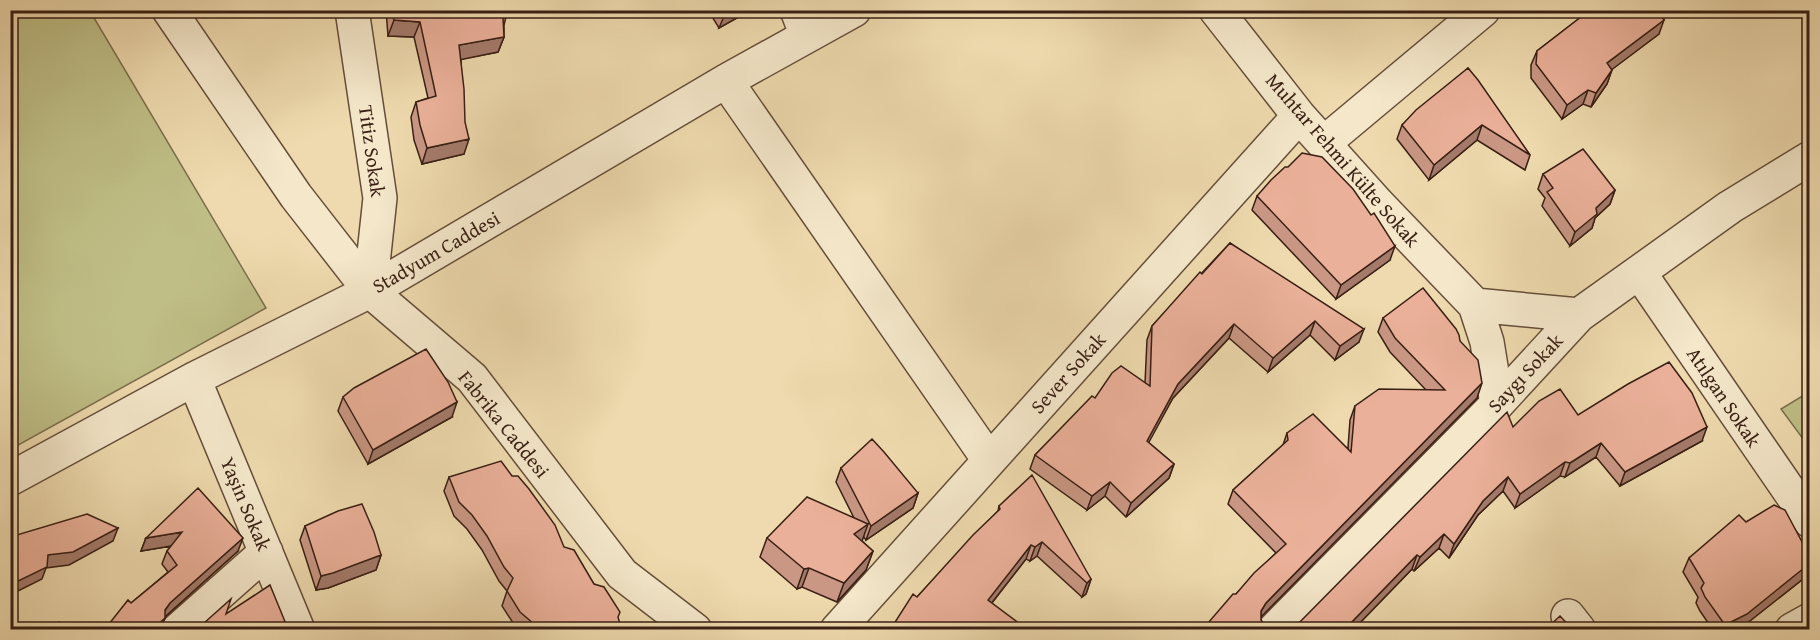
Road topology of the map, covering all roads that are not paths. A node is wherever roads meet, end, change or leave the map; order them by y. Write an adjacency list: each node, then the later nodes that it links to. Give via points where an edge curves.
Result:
1 (169, 10): 12 (street, Fabrika Caddesi, via 296,196)
2 (352, 10): 12 (street, Titiz Sokak, via 380,198)
3 (854, 10): 6 (street, Stadyum Caddesi)
4 (1216, 10): 8 (street, Muhtar Fehmi Külte Sokak)
5 (1483, 10): 9 (street)
6 (802, 23): 7 (street, Stadyum Caddesi)
7 (726, 81): 12 (street, Stadyum Caddesi); 17 (street)
8 (1299, 116): 9 (street, Muhtar Fehmi Külte Sokak); 17 (street, Sever Sokak)
9 (1324, 143): 13 (street, Muhtar Fehmi Külte Sokak)
10 (1809, 158): 11 (street, Saygı Sokak, via 1730,207)
11 (1639, 272): 14 (street, Saygı Sokak); 19 (street, Atılgan Sokak)
12 (370, 291): 15 (street, Stadyum Caddesi); 24 (street, Fabrika Caddesi, via 472,378 622,574)
13 (1475, 305): 14 (street); 16 (street, Muhtar Fehmi Külte Sokak, via 1487,342)
14 (1579, 315): 16 (street, Saygı Sokak)
15 (194, 379): 18 (street, Stadyum Caddesi); 20 (street, Yaşin Sokak)
16 (1497, 404): 26 (street, Saygı Sokak)
17 (989, 460): 25 (street, Sever Sokak)
18 (10, 479)
19 (1809, 521)
20 (266, 552): 22 (street); 23 (street, Yaşin Sokak)
21 (1809, 620): 27 (street)
22 (178, 630)
23 (298, 630)
24 (695, 630)
25 (837, 630)
26 (1274, 630)
27 (1792, 630)

